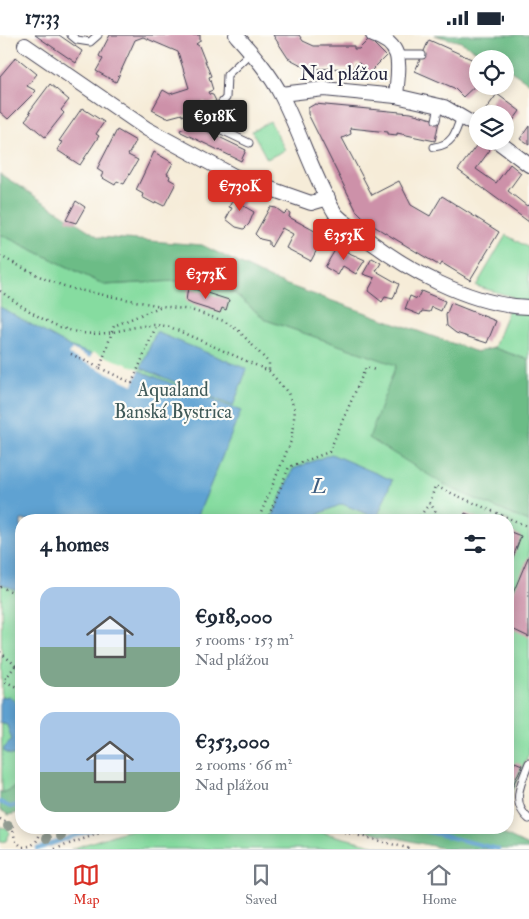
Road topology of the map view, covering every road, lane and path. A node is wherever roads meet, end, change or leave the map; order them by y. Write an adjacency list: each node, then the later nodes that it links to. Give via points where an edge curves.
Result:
1 (70, 35): 2 (lane, via 90,42)
2 (98, 35)
3 (236, 35): 6 (street, Nad plážou)
4 (373, 35): 7 (street, Nad plážou, via 384,38)
5 (25, 45): 21 (street, via 148,129 234,176 311,203)
6 (252, 53): 9 (street, Nad plážou); 14 (lane, via 227,75 226,98)
7 (397, 55): 8 (lane); 10 (street, Nad plážou)
8 (422, 55)
9 (281, 94): 10 (street, Nad plážou, via 324,89); 21 (street, Nad plážou)
10 (396, 96): 11 (street)
11 (439, 106): 13 (street); 15 (lane)
12 (197, 117): 14 (lane)
13 (461, 117): 16 (street); 18 (lane, via 449,143)
14 (208, 118): 17 (lane, via 211,125)
15 (436, 120)
16 (469, 122)
17 (249, 143)
18 (434, 147)
19 (509, 150): 20 (street)
20 (529, 165)
21 (328, 198): 25 (street, Nad plážou, via 336,215 390,257 468,295 503,305)
22 (0, 256): 24 (path, via 47,280 73,289)
23 (0, 291): 27 (path, via 41,319 65,330 92,335)
24 (162, 306): 27 (path, via 114,326); 31 (path, via 191,310 224,321 239,331 269,363)
25 (529, 307)
26 (157, 324): 27 (path); 29 (path, via 132,383); 31 (path, via 179,330)
27 (112, 333): 29 (path)
28 (71, 354): 29 (path)
29 (100, 368)
30 (374, 370): 33 (path, via 366,367 329,452 289,467)
31 (269, 371): 32 (path, via 288,393 295,410 292,441)
32 (276, 479): 33 (path); 35 (path)
33 (282, 482): 36 (path)
34 (430, 503): 37 (path); 38 (path); 39 (path, via 435,486)
35 (261, 514)
36 (269, 514)
37 (422, 514)
38 (437, 514)
39 (499, 514)
40 (514, 520): 41 (path)
41 (529, 527)
42 (0, 587): 43 (path)
43 (15, 593)
44 (0, 652): 45 (path)
45 (15, 666): 46 (path, via 4,681)
46 (15, 686)
47 (529, 763): 49 (lane, via 517,795 520,809)
48 (0, 819): 51 (path, via 12,823)
49 (529, 819)
50 (15, 834): 55 (path, via 18,844)
51 (15, 834)
52 (39, 834): 55 (path)
53 (98, 834): 56 (path)
54 (352, 834): 57 (path)
55 (30, 847)
56 (56, 849)
57 (411, 849)

